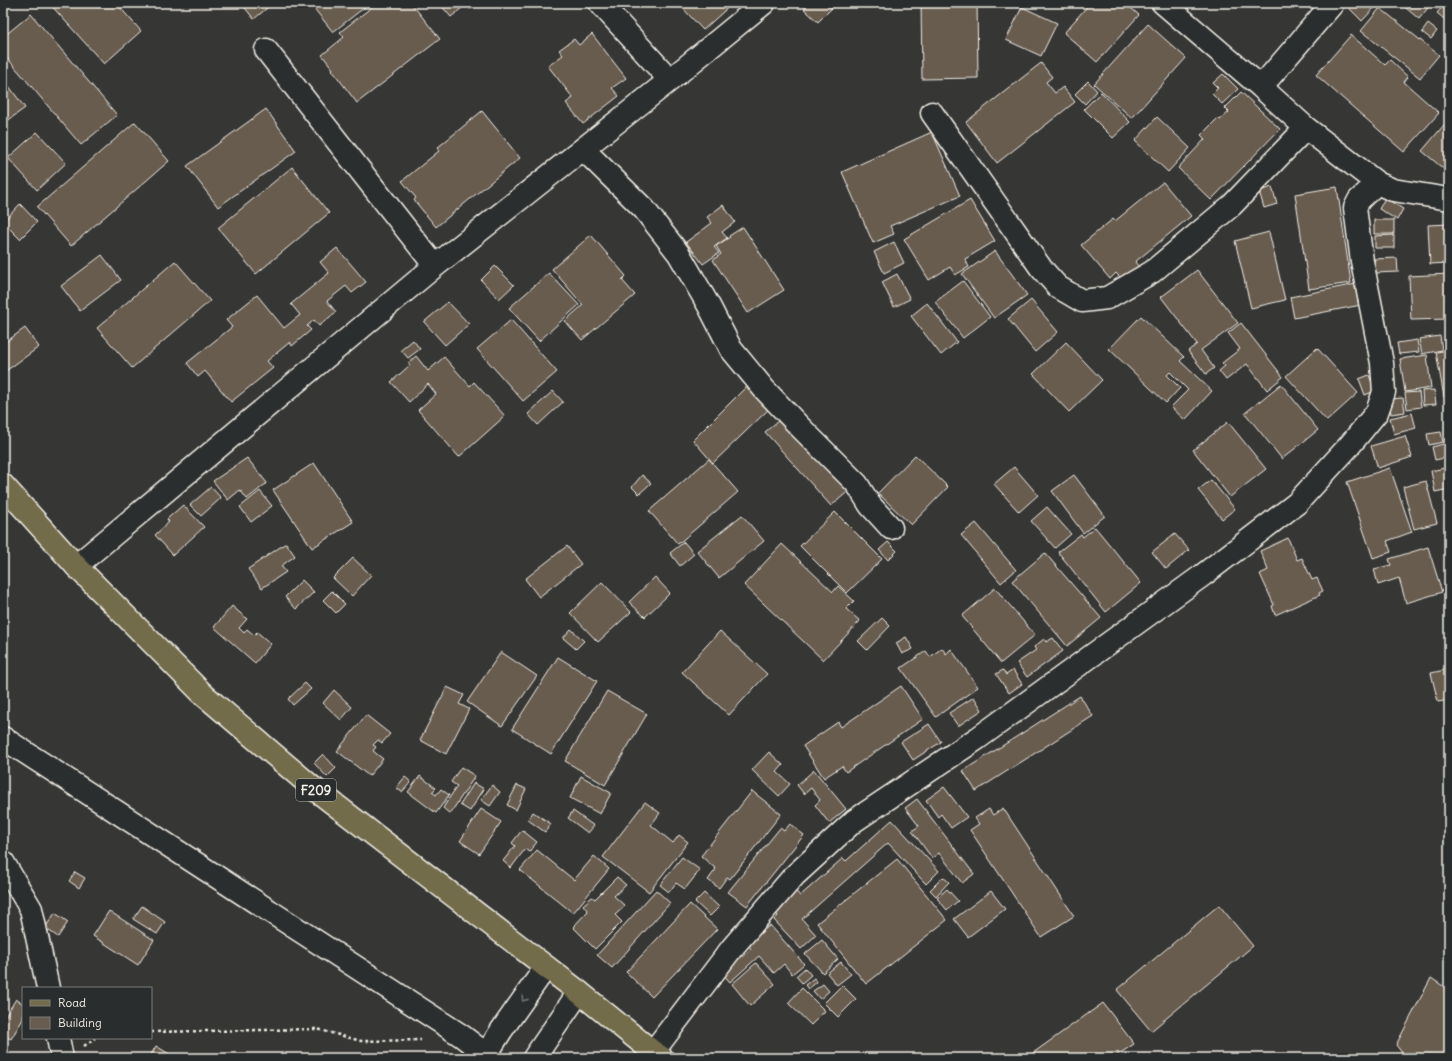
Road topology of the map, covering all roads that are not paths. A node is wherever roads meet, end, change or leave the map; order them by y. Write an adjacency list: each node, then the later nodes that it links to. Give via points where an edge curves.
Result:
1 (600, 3): 6 (street)
2 (764, 3): 6 (street)
3 (1162, 3): 7 (street)
4 (1333, 3): 7 (street)
5 (266, 50): 13 (street)
6 (670, 80): 10 (street)
7 (1261, 87): 9 (street)
8 (932, 113): 9 (street, via 1041,268 1058,287 1082,301 1107,298 1152,272 1232,205)
9 (1306, 128): 11 (street)
10 (583, 149): 13 (street); 15 (street, via 644,209 679,254 731,349 764,389 857,484 870,505)
11 (1377, 183): 12 (street, via 1393,190); 23 (street, via 1359,200 1355,208 1362,261 1382,363 1384,392 1377,412 1350,445 1291,508 978,738 854,821 789,882 732,948)
12 (1449, 199)
13 (436, 266): 16 (street)
14 (3, 485): 16 (main road, F209)
15 (891, 528)
16 (76, 566): 19 (main road, F209, via 204,695 312,787)
17 (3, 738): 24 (street, via 462,1036)
18 (3, 862): 20 (street, via 31,909)
19 (546, 967): 21 (main road, F209); 24 (street, one-way to 24, via 501,1031)
20 (48, 987)
21 (579, 992): 23 (main road, F209); 26 (street)
22 (58, 1039): 25 (street)
23 (658, 1055)
24 (488, 1057)
25 (62, 1058)
26 (534, 1058)

